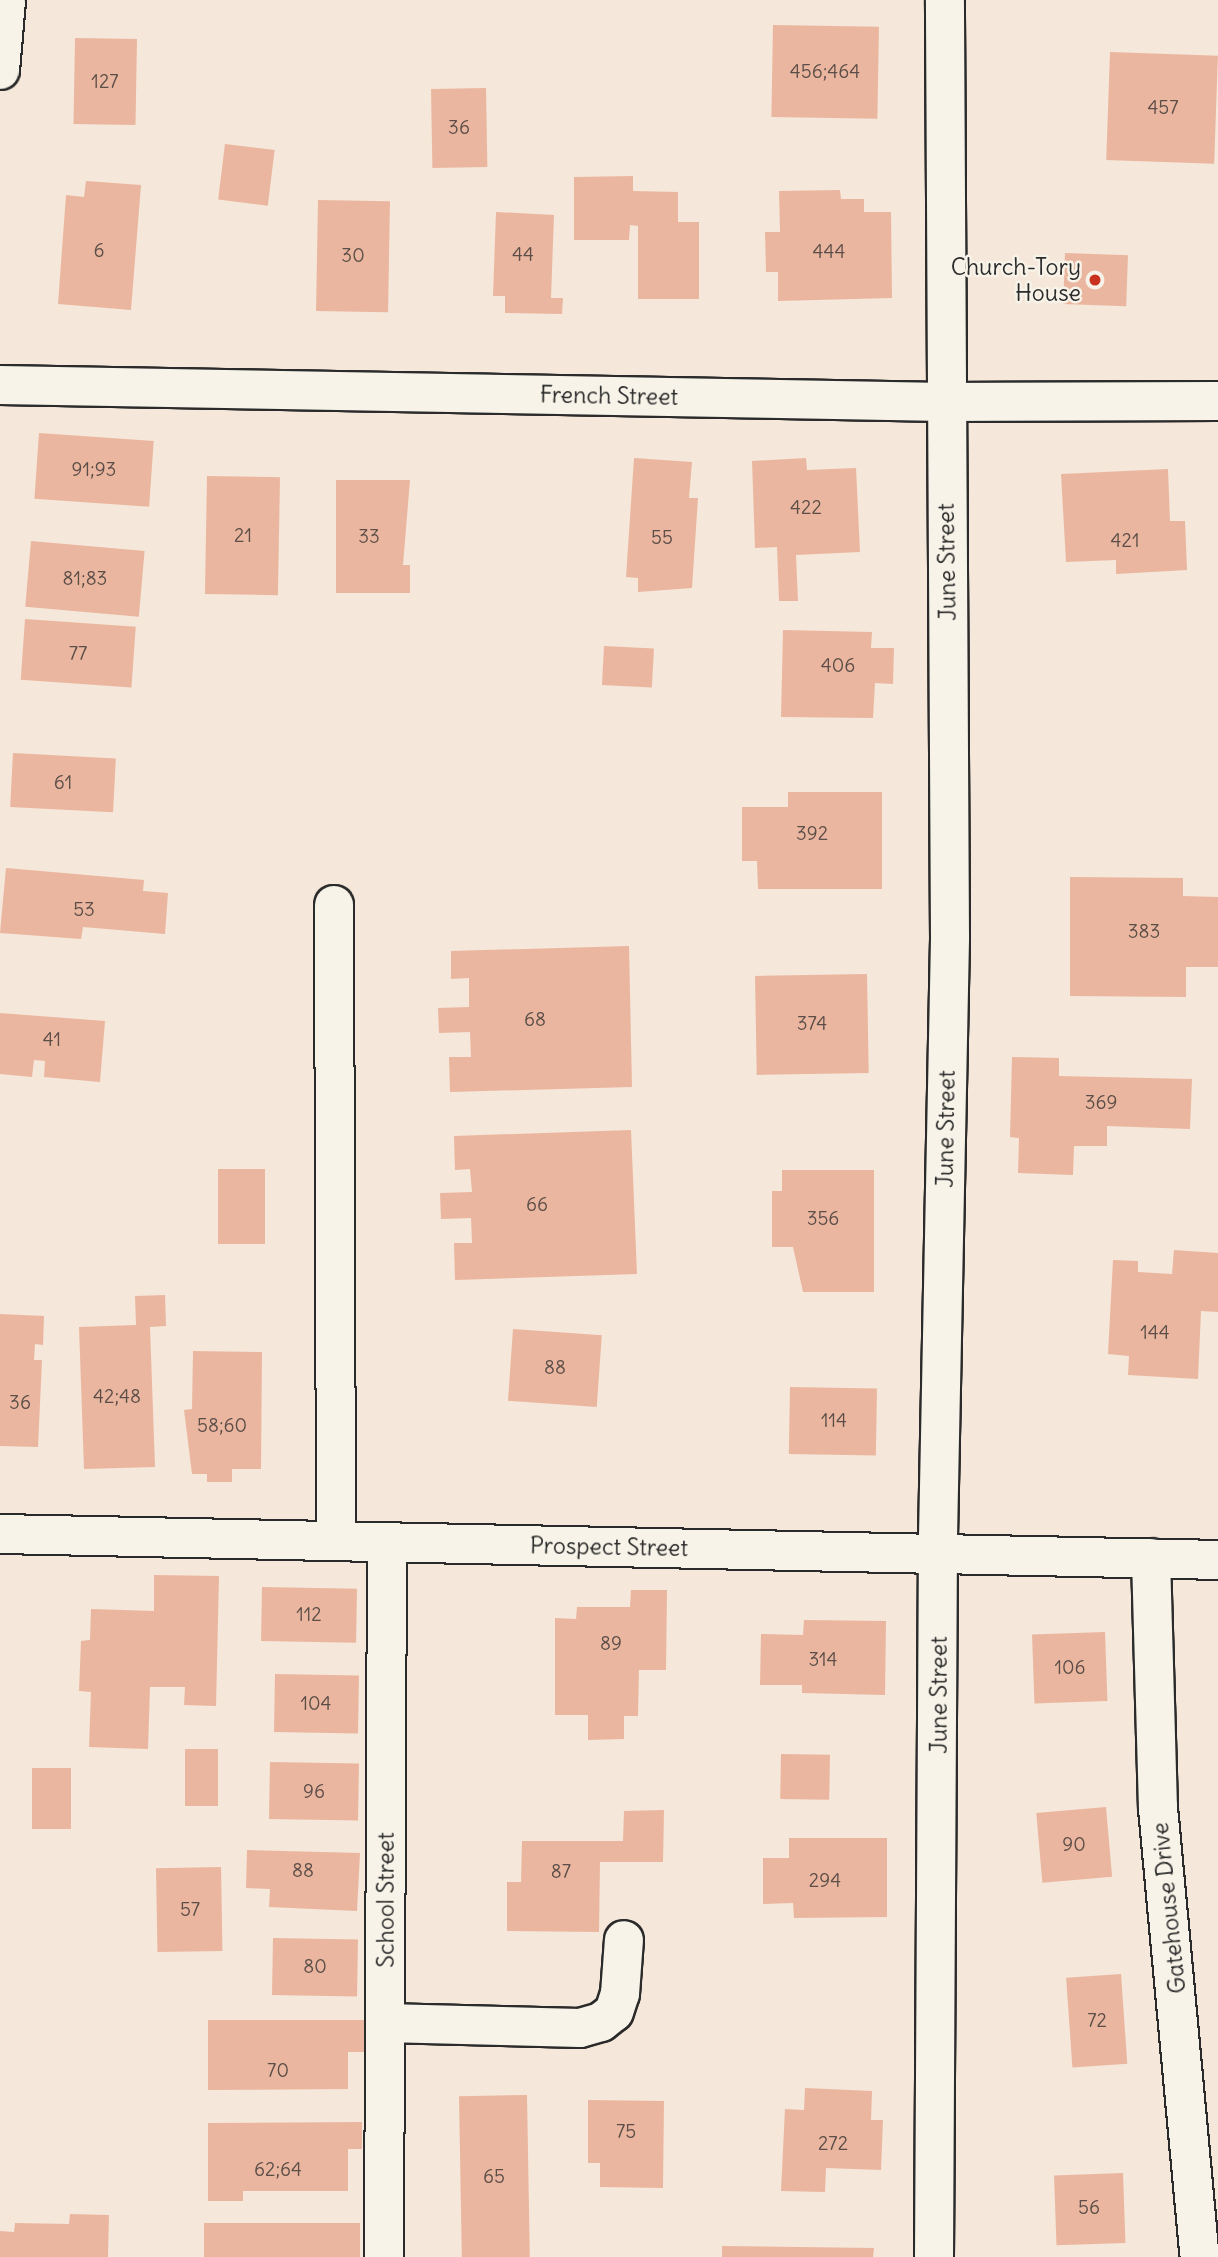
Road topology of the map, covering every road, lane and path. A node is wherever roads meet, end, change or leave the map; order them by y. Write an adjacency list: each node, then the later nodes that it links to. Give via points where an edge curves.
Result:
1 (945, 0): 6 (street, June Street)
2 (3, 8): 3 (street)
3 (0, 70)
4 (0, 385): 6 (street, French Street)
5 (1218, 401): 6 (street, French Street)
6 (945, 402): 11 (street, June Street, via 950,938)
7 (334, 905): 9 (street)
8 (0, 1534): 9 (street, Prospect Street)
9 (336, 1541): 10 (street, Prospect Street)
10 (387, 1542): 11 (street, Prospect Street); 15 (street, School Street)
11 (938, 1554): 12 (street, Prospect Street); 17 (street, June Street)
12 (1151, 1558): 13 (street, Prospect Street); 18 (street, Gatehouse Drive, via 1158,1808)
13 (1218, 1560)
14 (624, 1940): 15 (street, via 620,1994 601,2022 580,2028)
15 (385, 2023): 16 (street, School Street)
16 (384, 2257)
17 (934, 2257)
18 (1200, 2257)

